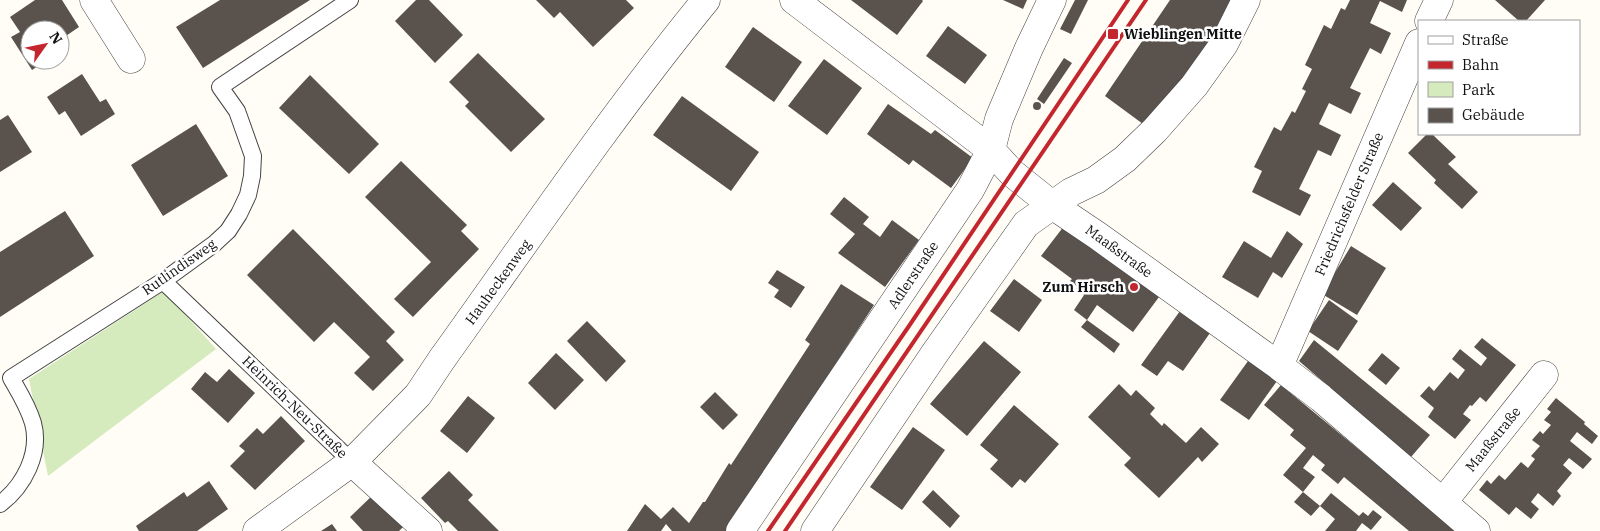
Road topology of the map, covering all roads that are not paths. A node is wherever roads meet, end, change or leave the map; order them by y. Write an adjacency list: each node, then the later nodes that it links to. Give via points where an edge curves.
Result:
1 (94, 0): 10 (street)
2 (350, 0): 13 (lane, Rutlindisweg, via 220,88 237,111 253,156 248,195 228,231)
3 (706, 0): 16 (street, Hauheckenweg, via 593,149 418,395)
4 (794, 0): 11 (street, Maaßstraße)
5 (1052, 0): 11 (street, Adlerstraße, via 1000,119)
6 (1246, 0): 12 (street, via 1224,44 1194,86 1155,130 1124,159)
7 (1439, 0): 8 (street)
8 (1429, 20)
9 (1418, 45): 14 (street, Friedrichsfelder Straße)
10 (130, 59)
11 (991, 150): 12 (street, Maaßstraße, via 1012,173); 21 (street, Adlerstraße, via 970,190)
12 (1063, 203): 14 (street, Maaßstraße); 22 (street, via 1026,224)
13 (163, 281): 16 (lane, Heinrich-Neu-Straße); 18 (lane, Rutlindisweg, via 10,378 25,402 33,424 35,445 19,486)
14 (1279, 366): 17 (street, Maaßstraße)
15 (1544, 375): 17 (street, Maaßstraße)
16 (352, 462): 19 (street, Hauheckenweg); 20 (street, Heinrich-Neu-Straße)
17 (1442, 502): 23 (street, Maaßstraße)
18 (0, 504)
19 (257, 531)
20 (428, 531)
21 (740, 531)
22 (815, 531)
23 (1476, 531)

